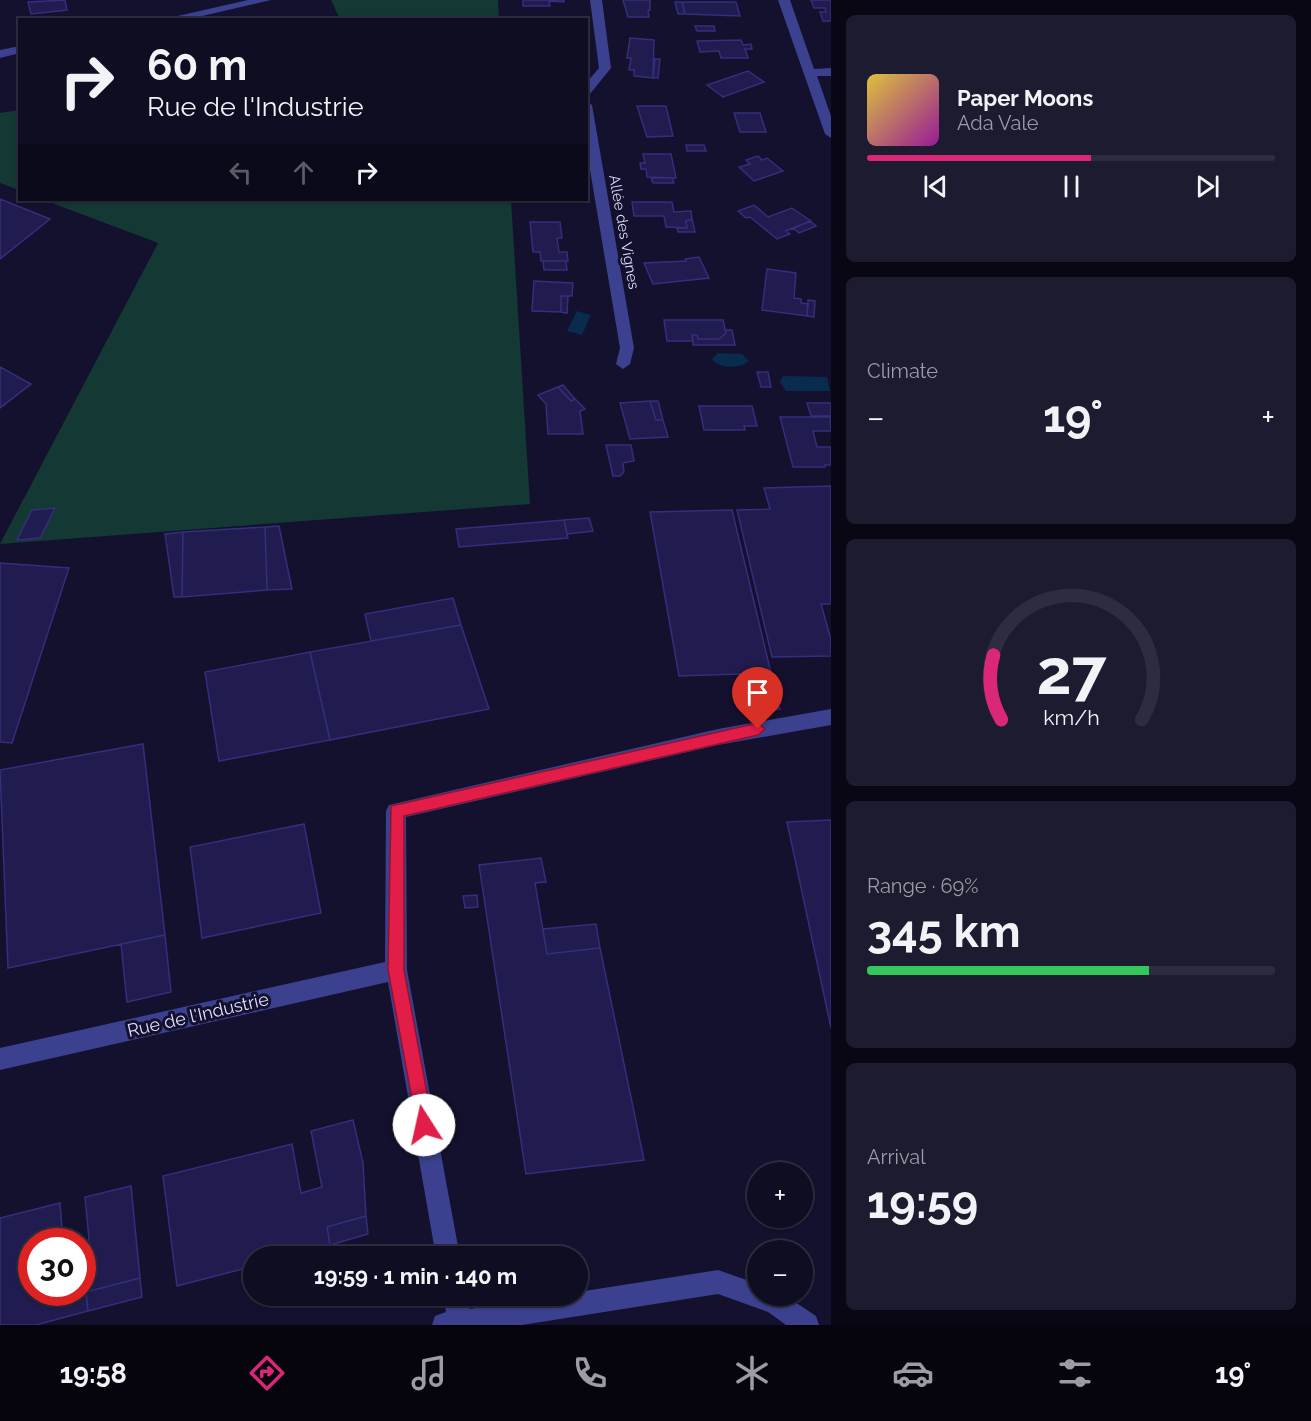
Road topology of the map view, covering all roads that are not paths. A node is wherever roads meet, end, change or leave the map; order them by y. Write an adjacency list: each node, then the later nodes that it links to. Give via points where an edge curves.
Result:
1 (265, 0): 4 (street)
2 (596, 0): 9 (street, via 605,68)
3 (784, 0): 7 (street)
4 (175, 18)
5 (18, 50): 6 (street)
6 (0, 54)
7 (811, 72): 8 (street); 11 (street)
8 (831, 72)
9 (588, 89)
10 (588, 117): 12 (street, Allée des Vignes, via 627,348)
11 (831, 134)
12 (623, 364)
13 (831, 717): 14 (street, via 718,738 396,811)
14 (396, 970): 15 (street, Rue de l'Industrie); 16 (street)
15 (0, 1059)
16 (446, 1246)
17 (454, 1306): 18 (street)
18 (452, 1323): 19 (street, via 718,1282 775,1303)
19 (807, 1325)

